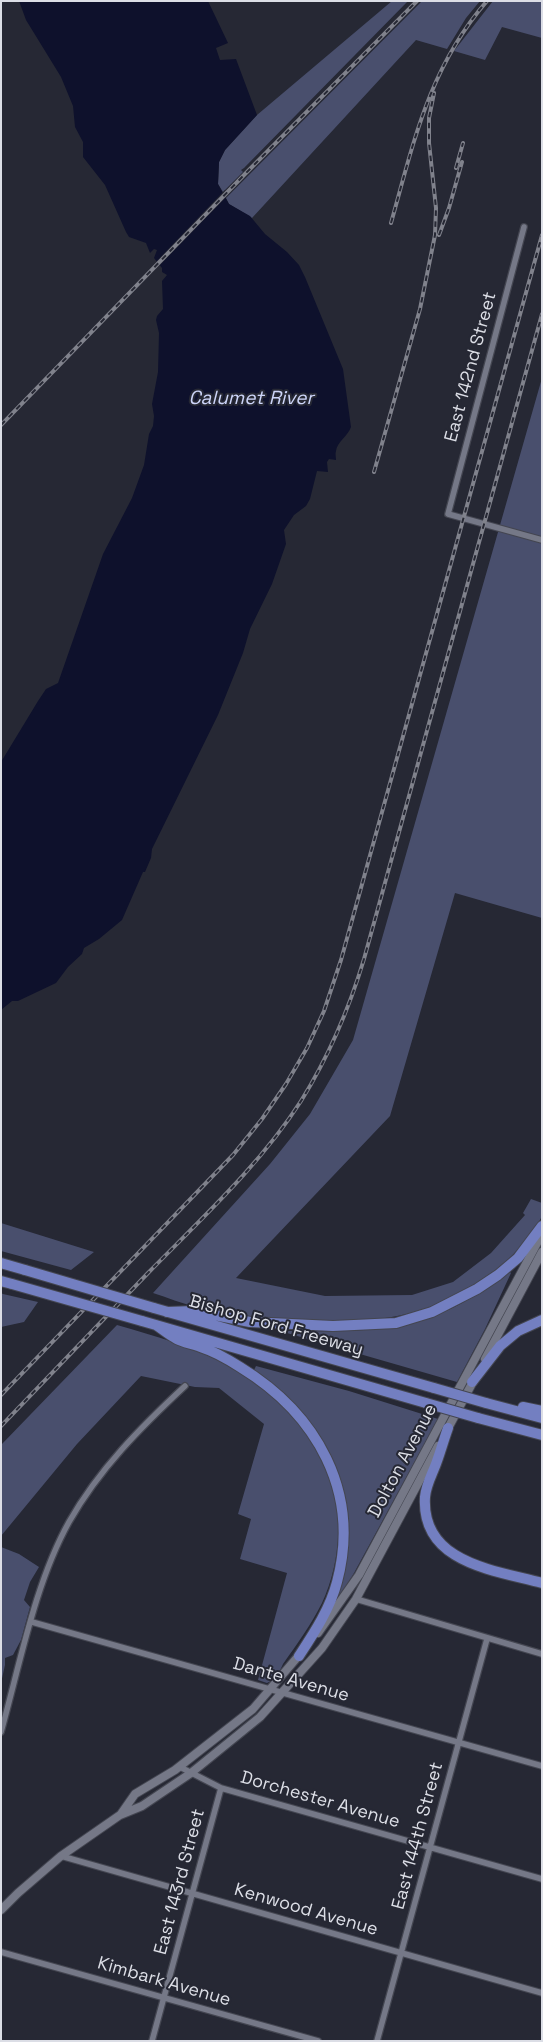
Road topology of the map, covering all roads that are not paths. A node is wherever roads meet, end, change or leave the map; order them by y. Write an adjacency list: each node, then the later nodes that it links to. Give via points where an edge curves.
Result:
1 (524, 227): 2 (street, East 142nd Street, via 448,514)
2 (542, 540)
3 (542, 1226): 10 (highway, via 518,1258 477,1289 432,1312 396,1323 333,1326 250,1322 194,1311)
4 (542, 1234): 6 (street, Dolton Avenue)
5 (542, 1252): 7 (street, Dolton Avenue)
6 (529, 1257): 7 (street); 27 (street, Dolton Avenue, via 359,1576)
7 (539, 1262): 13 (street, Dolton Avenue)
8 (1, 1263): 10 (highway, Bishop Ford Freeway, bridge)
9 (1, 1281): 12 (highway, Bishop Ford Freeway, bridge)
10 (167, 1312): 15 (highway, Bishop Ford Freeway, bridge)
11 (542, 1320): 13 (highway, via 518,1331 500,1346)
12 (156, 1324): 18 (highway, Bishop Ford Freeway, bridge); 27 (highway, via 176,1339 219,1355 260,1380 303,1419 328,1459 342,1508 342,1562 329,1603)
13 (472, 1382): 19 (street, Dolton Avenue)
14 (185, 1386): 24 (street, via 134,1434 84,1498 56,1550)
15 (498, 1406): 16 (highway); 17 (highway, Bishop Ford Freeway)
16 (542, 1411)
17 (542, 1418)
18 (494, 1422): 20 (highway, Bishop Ford Freeway); 21 (highway)
19 (448, 1428): 22 (highway, via 425,1497 428,1523 436,1540 456,1557 472,1564); 23 (street, Dolton Avenue)
20 (542, 1435)
21 (542, 1443)
22 (542, 1583)
23 (356, 1599): 25 (street); 29 (street, Dolton Avenue, via 322,1648)
24 (32, 1622): 28 (street, Dante Avenue); 30 (street)
25 (487, 1639): 26 (street); 31 (street, East 144th Street)
26 (542, 1654)
27 (299, 1656): 28 (street, Dolton Avenue)
28 (271, 1689): 29 (street, Dante Avenue); 33 (street, Dolton Avenue, via 253,1709)
29 (280, 1693): 31 (street, Dante Avenue); 34 (street, Dolton Avenue, via 260,1717)
30 (1, 1732)
31 (459, 1742): 32 (street, Dante Avenue); 37 (street, East 144th Street)
32 (542, 1766)
33 (180, 1767): 34 (street, Dorchester Avenue); 36 (street, Dolton Avenue, via 136,1794)
34 (191, 1773): 35 (street, Dorchester Avenue); 36 (street, Dolton Avenue, via 142,1806)
35 (222, 1788): 37 (street, Dorchester Avenue); 40 (street, East 143rd Street)
36 (120, 1815): 38 (street)
37 (430, 1847): 39 (street, Dorchester Avenue); 43 (street, East 144th Street)
38 (62, 1856): 40 (street, Kenwood Avenue); 41 (street)
39 (542, 1879)
40 (192, 1894): 43 (street, Kenwood Avenue); 45 (street, East 143rd Street)
41 (1, 1910)
42 (1, 1952): 45 (street, Kimbark Avenue)
43 (401, 1953): 44 (street, Kenwood Avenue); 48 (street, East 144th Street)
44 (542, 1994)
45 (164, 1998): 46 (street, East 143rd Street); 47 (street, Kimbark Avenue)
46 (152, 2041)
47 (318, 2041)
48 (377, 2041)

